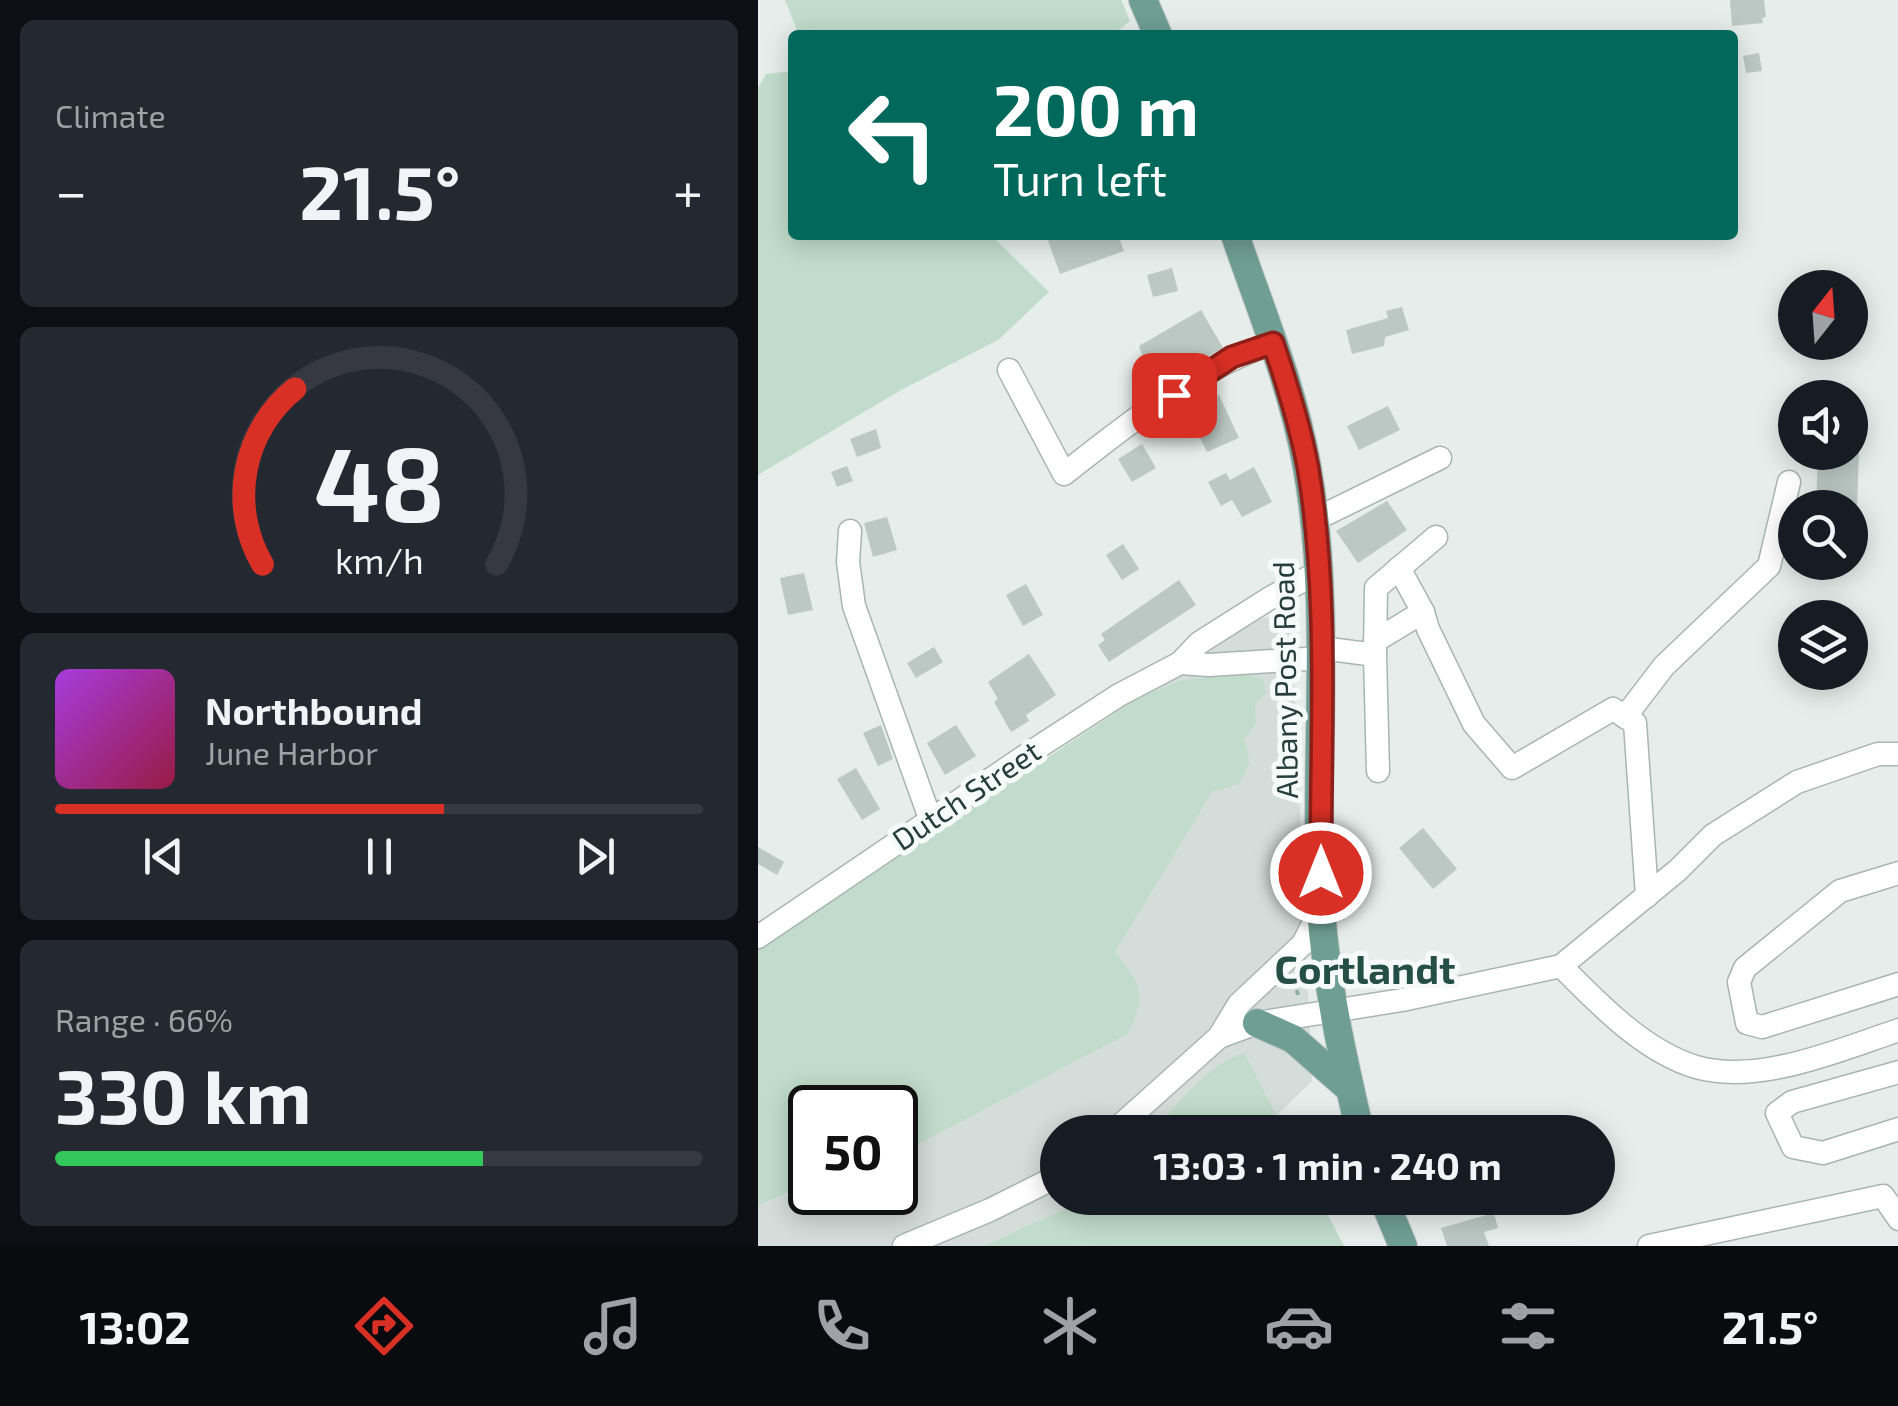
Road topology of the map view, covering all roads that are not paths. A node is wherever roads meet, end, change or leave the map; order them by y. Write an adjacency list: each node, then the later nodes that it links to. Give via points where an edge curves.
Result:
1 (1143, 0): 2 (main road)
2 (1151, 30)
3 (1237, 240): 4 (main road, Albany Post Road)
4 (1273, 343): 5 (street, via 1232,357 1064,474); 8 (main road, Albany Post Road, via 1299,432)
5 (1009, 370)
6 (1440, 458): 8 (street)
7 (1789, 482): 17 (street, via 1770,566 1664,666)
8 (1314, 520): 12 (main road, Albany Post Road)
9 (850, 531): 20 (street, via 854,606)
10 (1436, 537): 11 (street)
11 (1399, 568): 13 (street); 14 (street, via 1376,588)
12 (1317, 573): 15 (main road, Albany Post Road); 16 (street, Dutch Street, via 1198,643)
13 (1423, 612): 14 (street); 17 (street, via 1474,724 1512,768 1614,708)
14 (1375, 648): 15 (street); 19 (street)
15 (1322, 654): 16 (street); 23 (main road, Albany Post Road)
16 (1180, 663): 20 (street, Dutch Street, via 1119,695)
17 (1625, 717): 22 (street, via 1635,724)
18 (1898, 754): 22 (street, via 1878,754 1798,782 1713,835)
19 (1378, 771)
20 (931, 821): 24 (street, Dutch Street)
21 (1898, 874): 27 (street, via 1840,891 1746,968 1739,982 1748,1023 1762,1027)
22 (1647, 896): 25 (street)
23 (1321, 908): 28 (main road, Albany Post Road); 31 (street, via 1303,944 1239,1004)
24 (758, 938)
25 (1560, 966): 28 (street); 30 (street, via 1655,1047 1712,1070 1742,1072 1812,1059)
26 (1898, 984): 27 (street)
27 (1864, 996): 30 (street)
28 (1334, 1008): 29 (street); 33 (main road, Albany Post Road)
29 (1257, 1023): 31 (street); 33 (main road, via 1293,1039)
30 (1888, 1033)
31 (1219, 1038): 34 (street)
32 (1898, 1072): 36 (street, via 1792,1102 1777,1113 1794,1147 1823,1154)
33 (1350, 1089): 35 (main road, Albany Post Road)
34 (1132, 1115)
35 (1356, 1115)
36 (1898, 1129)
37 (1040, 1185): 40 (street)
38 (1390, 1215): 41 (main road)
39 (1898, 1219): 42 (street, via 1883,1196 1864,1198)
40 (904, 1246)
41 (1403, 1246)
42 (1649, 1246)

